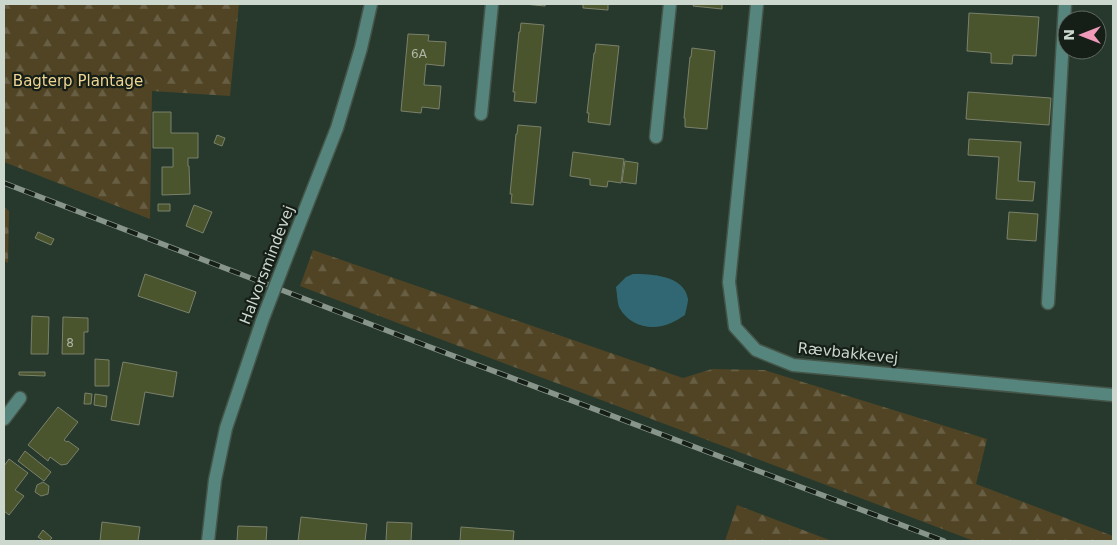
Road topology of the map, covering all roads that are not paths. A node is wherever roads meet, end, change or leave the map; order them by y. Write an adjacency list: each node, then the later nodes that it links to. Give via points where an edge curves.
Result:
1 (371, 4): 12 (street, Halvorsmindevej, bridge, via 362,48 337,128 262,321 226,428 215,480)
2 (492, 4): 6 (street)
3 (670, 4): 7 (street)
4 (757, 4): 9 (street, Rævbakkevej, via 729,282 736,327 756,350 793,365)
5 (1065, 4): 8 (street)
6 (481, 114)
7 (656, 137)
8 (1048, 303)
9 (1113, 395)
10 (20, 398): 11 (street)
11 (4, 419)
12 (208, 541)

